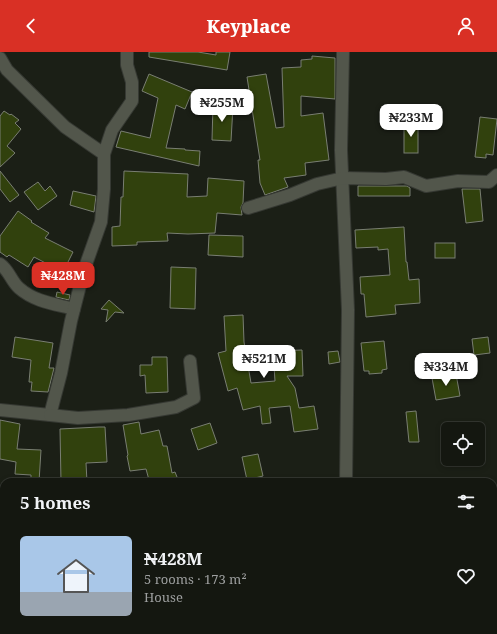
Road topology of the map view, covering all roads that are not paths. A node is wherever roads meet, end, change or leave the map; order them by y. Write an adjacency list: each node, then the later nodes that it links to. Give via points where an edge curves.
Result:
1 (127, 52): 4 (street, via 126,64 132,82 132,101 112,130)
2 (343, 52): 6 (street)
3 (0, 58): 4 (street, via 7,70 65,127)
4 (104, 154): 9 (street, via 101,222 84,270)
5 (497, 175): 6 (street, via 488,182 458,181 426,186 404,177)
6 (343, 178): 7 (street, via 316,184); 13 (street, via 348,310)
7 (248, 208)
8 (0, 264): 9 (street, via 6,268 18,288 42,302)
9 (74, 309): 12 (street)
10 (190, 361): 12 (street, via 194,398 176,407 121,416 78,418)
11 (0, 410): 12 (street)
12 (50, 415)
13 (346, 478)

